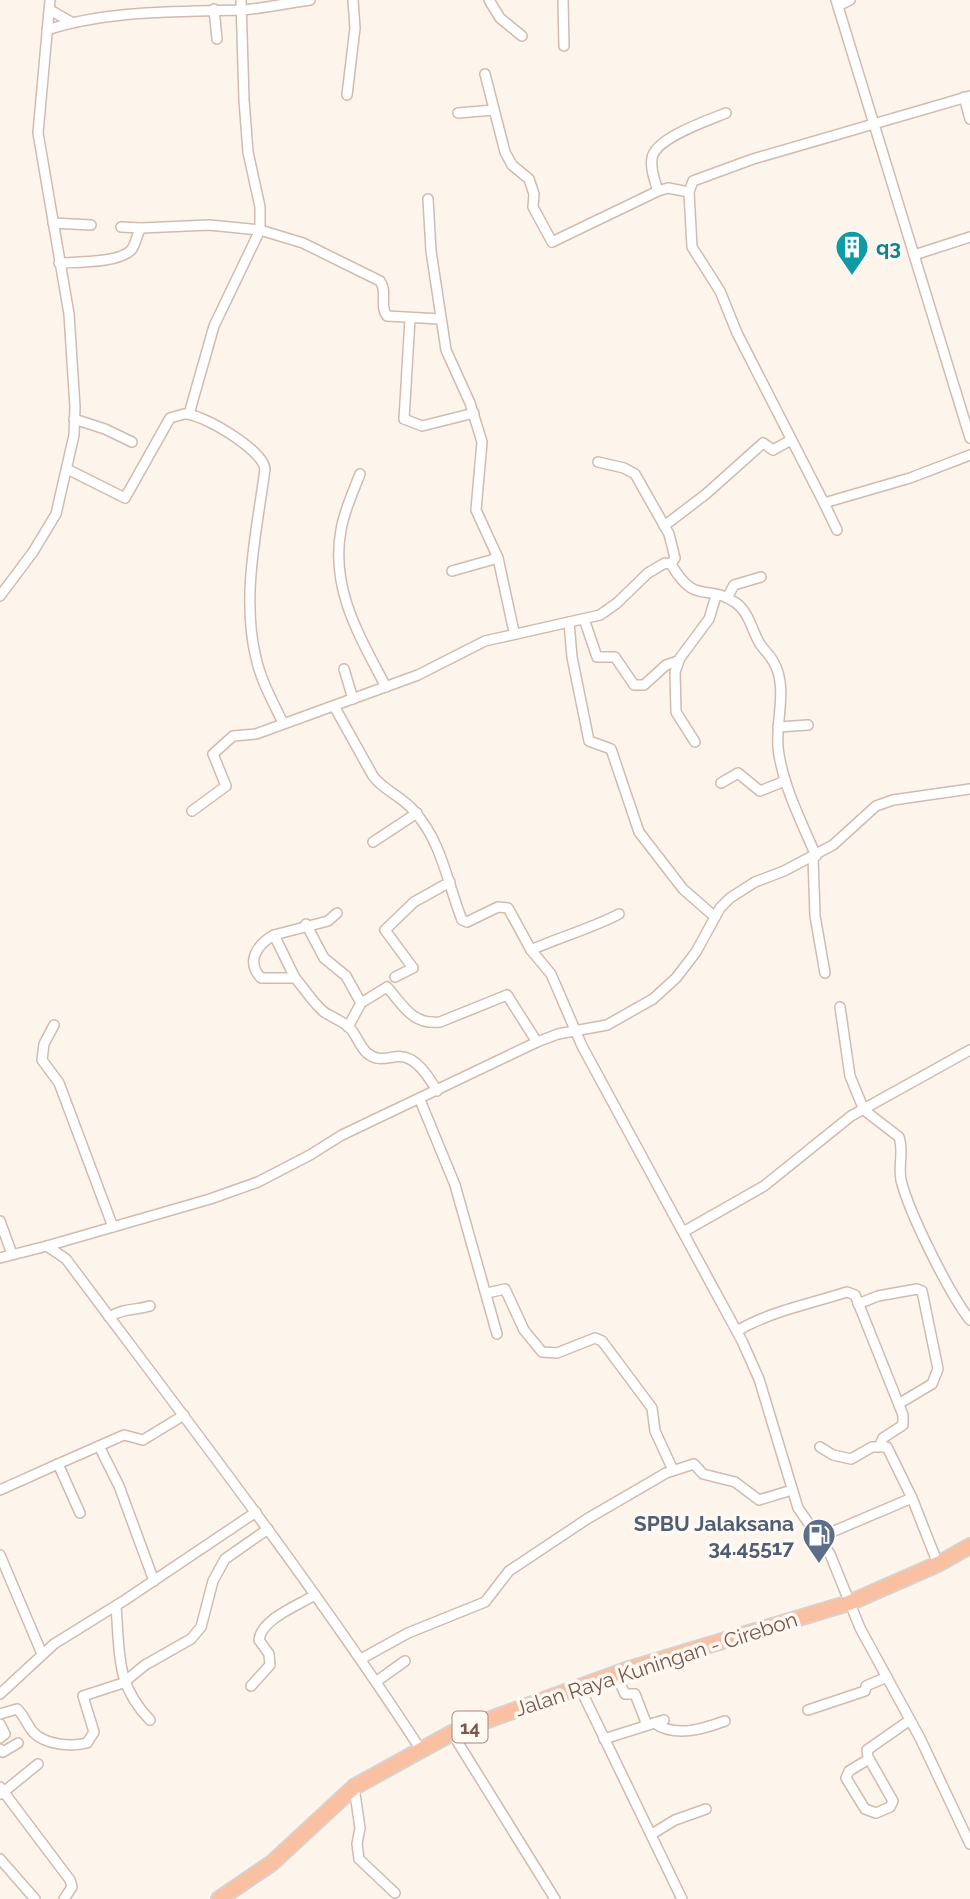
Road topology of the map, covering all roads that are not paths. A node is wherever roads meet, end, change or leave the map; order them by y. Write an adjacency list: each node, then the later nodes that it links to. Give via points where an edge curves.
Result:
1 (310, 0): 8 (street)
2 (353, 0): 16 (street, via 355,28)
3 (489, 0): 12 (street, via 500,18)
4 (563, 0): 14 (street)
5 (850, 0): 6 (street)
6 (837, 3): 22 (street)
7 (50, 5): 10 (street); 11 (street)
8 (241, 5): 9 (street); 30 (street, via 248,152)
9 (214, 9): 10 (street); 13 (street)
10 (71, 22): 11 (street)
11 (47, 30): 26 (street, via 38,133)
12 (522, 36)
13 (216, 39)
14 (564, 46)
15 (485, 74): 18 (street)
16 (347, 95)
17 (967, 97): 21 (street); 22 (street)
18 (494, 110): 19 (street); 23 (street, via 505,152 529,179 533,207 552,242)
19 (458, 113)
20 (726, 113): 23 (street, via 657,148 652,166)
21 (970, 119)
22 (873, 125): 24 (street, via 696,179); 32 (street)
23 (658, 191): 24 (street)
24 (689, 192): 40 (street, via 692,247 720,291)
25 (428, 199): 35 (street)
26 (53, 223): 27 (street); 33 (street)
27 (91, 225)
28 (121, 227): 29 (street)
29 (141, 228): 30 (street, via 209,225); 33 (street, via 131,249 123,254 101,261)
30 (260, 230): 34 (street, via 303,243 378,279 384,287 384,315); 37 (street, via 214,326)
31 (970, 237): 32 (street)
32 (914, 255): 39 (street)
33 (60, 263): 38 (street, via 73,360)
34 (410, 319): 35 (street); 36 (street, via 404,419 422,426)
35 (440, 319): 36 (street, via 446,350)
36 (474, 413): 49 (street, via 482,442 476,510)
37 (189, 414): 44 (street, via 170,418 125,498); 64 (street, via 231,435 266,466 251,576 253,641)
38 (74, 419): 41 (street); 44 (street)
39 (970, 438)
40 (791, 440): 46 (street); 47 (street, via 774,450 763,443)
41 (132, 442)
42 (970, 455): 46 (street)
43 (598, 462): 47 (street, via 635,474)
44 (67, 469): 53 (street, via 52,520)
45 (359, 474): 61 (street, via 341,531 342,592)
46 (824, 503): 48 (street)
47 (664, 526): 50 (street, via 675,558)
48 (837, 530)
49 (498, 558): 51 (street); 58 (street)
50 (671, 564): 54 (street, via 688,588); 56 (street, via 659,565 609,610)
51 (452, 571)
52 (761, 577): 55 (street, via 734,585)
53 (0, 596)
54 (716, 596): 55 (street); 59 (street, via 696,640)
55 (727, 598): 66 (street, via 741,607 774,662 780,690)
56 (584, 619): 57 (street); 59 (street, via 597,657 615,657 634,685 644,685 666,665)
57 (569, 622): 58 (street); 78 (street, via 589,741 611,748 639,832 682,889)
58 (514, 632): 61 (street, via 469,647 418,676)
59 (678, 661): 67 (street, via 676,712)
60 (344, 669): 62 (street)
61 (386, 687): 62 (street)
62 (353, 699): 63 (street)
63 (334, 706): 64 (street); 72 (street, via 373,776)
64 (283, 723): 71 (street, via 256,734 233,736 215,751 213,757 227,784)
65 (808, 725): 66 (street)
66 (778, 727): 68 (street)
67 (695, 742)
68 (785, 781): 69 (street, via 760,791 738,773); 74 (street)
69 (721, 783)
70 (970, 789): 74 (street, via 883,802)
71 (192, 811)
72 (417, 813): 73 (street); 75 (street, via 438,848)
73 (373, 842)
74 (815, 856): 78 (street, via 742,889); 82 (street, via 815,916)
75 (450, 882): 81 (street, via 464,922 498,907 508,908); 83 (street, via 414,902 385,930 413,968)
76 (337, 913): 79 (street, via 328,921)
77 (619, 914): 81 (street)
78 (715, 917): 89 (street, via 696,952 653,999 607,1025)
79 (306, 924): 80 (street); 85 (street, via 326,961 346,976)
80 (274, 935): 84 (street); 84 (street, via 257,948 256,973 267,979)
81 (531, 950): 89 (street, via 551,974)
82 (825, 973)
83 (394, 977)
84 (295, 978): 88 (street, via 322,1010)
85 (361, 1003): 88 (street); 90 (street, via 387,987 416,1020 428,1024 507,995)
86 (840, 1007): 94 (street, via 850,1076)
87 (54, 1025): 96 (street, via 42,1060 59,1083)
88 (348, 1027): 92 (street, via 373,1057 410,1058 425,1070)
89 (574, 1030): 90 (street); 97 (street)
90 (537, 1042): 92 (street)
91 (970, 1051): 94 (street)
92 (437, 1091): 93 (street)
93 (420, 1100): 96 (street, via 342,1135 258,1182); 101 (street, via 455,1185)
94 (864, 1110): 97 (street, via 764,1186); 105 (street, via 899,1137 906,1193)
95 (0, 1221): 99 (street)
96 (113, 1227): 98 (street)
97 (685, 1231): 106 (street)
98 (47, 1246): 99 (street); 104 (street, via 66,1259)
99 (12, 1254): 100 (street)
100 (0, 1258)
101 (486, 1293): 107 (street); 114 (street, via 505,1289 524,1330 542,1352 558,1353 595,1338 601,1341 652,1408 655,1431)
102 (858, 1304): 106 (street, via 855,1295 847,1292 767,1314); 108 (street); 108 (street, via 922,1291 938,1369 932,1384)
103 (150, 1306): 104 (street, via 126,1308)
104 (109, 1317): 109 (street)
105 (970, 1320)
106 (737, 1331): 116 (street, via 759,1379)
107 (497, 1334)
108 (900, 1403): 111 (street, via 904,1424 883,1438)
109 (184, 1415): 110 (street, via 143,1440 129,1434); 118 (street)
110 (99, 1446): 113 (street); 125 (street)
111 (880, 1446): 112 (street, via 851,1459); 117 (street, via 888,1449)
112 (820, 1447)
113 (58, 1464): 115 (street); 119 (street)
114 (673, 1470): 116 (street, via 694,1464 703,1474 735,1482 759,1500); 130 (street, via 509,1571 485,1602 408,1633)
115 (0, 1490)
116 (792, 1490): 121 (street, via 801,1514)
117 (912, 1498): 121 (street); 124 (street)
118 (256, 1512): 120 (street); 125 (street)
119 (80, 1513)
120 (268, 1529): 126 (street); 135 (street, via 225,1559 195,1636)
121 (820, 1537): 127 (street)
122 (970, 1546): 124 (highway, Jalan Raya Kuningan - Cirebon / 14)
123 (0, 1555): 129 (street)
124 (938, 1564): 127 (highway, Jalan Raya Kuningan - Cirebon / 14)
125 (154, 1581): 128 (street)
126 (315, 1595): 130 (street); 136 (street, via 260,1633 270,1665)
127 (849, 1603): 132 (highway, Jalan Raya Kuningan - Cirebon / 14); 133 (street)
128 (116, 1606): 129 (street); 135 (street)
129 (42, 1654): 138 (street)
130 (362, 1659): 134 (street)
131 (405, 1661): 134 (street)
132 (616, 1674): 137 (highway, Jalan Raya Kuningan - Cirebon / 14); 144 (street, via 622,1691 638,1698)
133 (887, 1676): 139 (street, via 866,1686 865,1691); 142 (street)
134 (377, 1681): 151 (street)
135 (123, 1683): 140 (street, via 83,1696 94,1732 81,1745 40,1737 17,1709); 141 (street)
136 (251, 1686)
137 (579, 1686): 146 (highway, Jalan Raya Kuningan - Cirebon / 14); 148 (street)
138 (0, 1694)
139 (808, 1710)
140 (0, 1714)
141 (150, 1720)
142 (910, 1720): 152 (street, via 870,1745); 158 (street)
143 (726, 1721): 144 (street, via 695,1732)
144 (655, 1723): 148 (street)
145 (0, 1724): 147 (street, via 5,1734)
146 (452, 1733): 151 (highway, Jalan Raya Kuningan - Cirebon / 14); 164 (street)
147 (0, 1738)
148 (604, 1739): 157 (street)
149 (18, 1743): 150 (street, via 3,1752)
150 (0, 1749)
151 (421, 1750): 154 (highway, Jalan Raya Kuningan - Cirebon / 14)
152 (869, 1759): 152 (street, via 893,1801 876,1813 864,1809 846,1777)
153 (38, 1764): 155 (street)
154 (354, 1787): 160 (street, via 359,1859); 161 (highway, Jalan Raya Kuningan - Cirebon / 14, via 272,1863)
155 (1, 1791): 163 (street, via 70,1880 72,1887)
156 (706, 1810): 157 (street)
157 (653, 1834): 165 (street)
158 (970, 1844)
159 (0, 1859): 162 (street)
160 (395, 1893)
161 (224, 1896)
162 (35, 1899)
163 (64, 1899)
164 (555, 1899)
165 (682, 1899)

